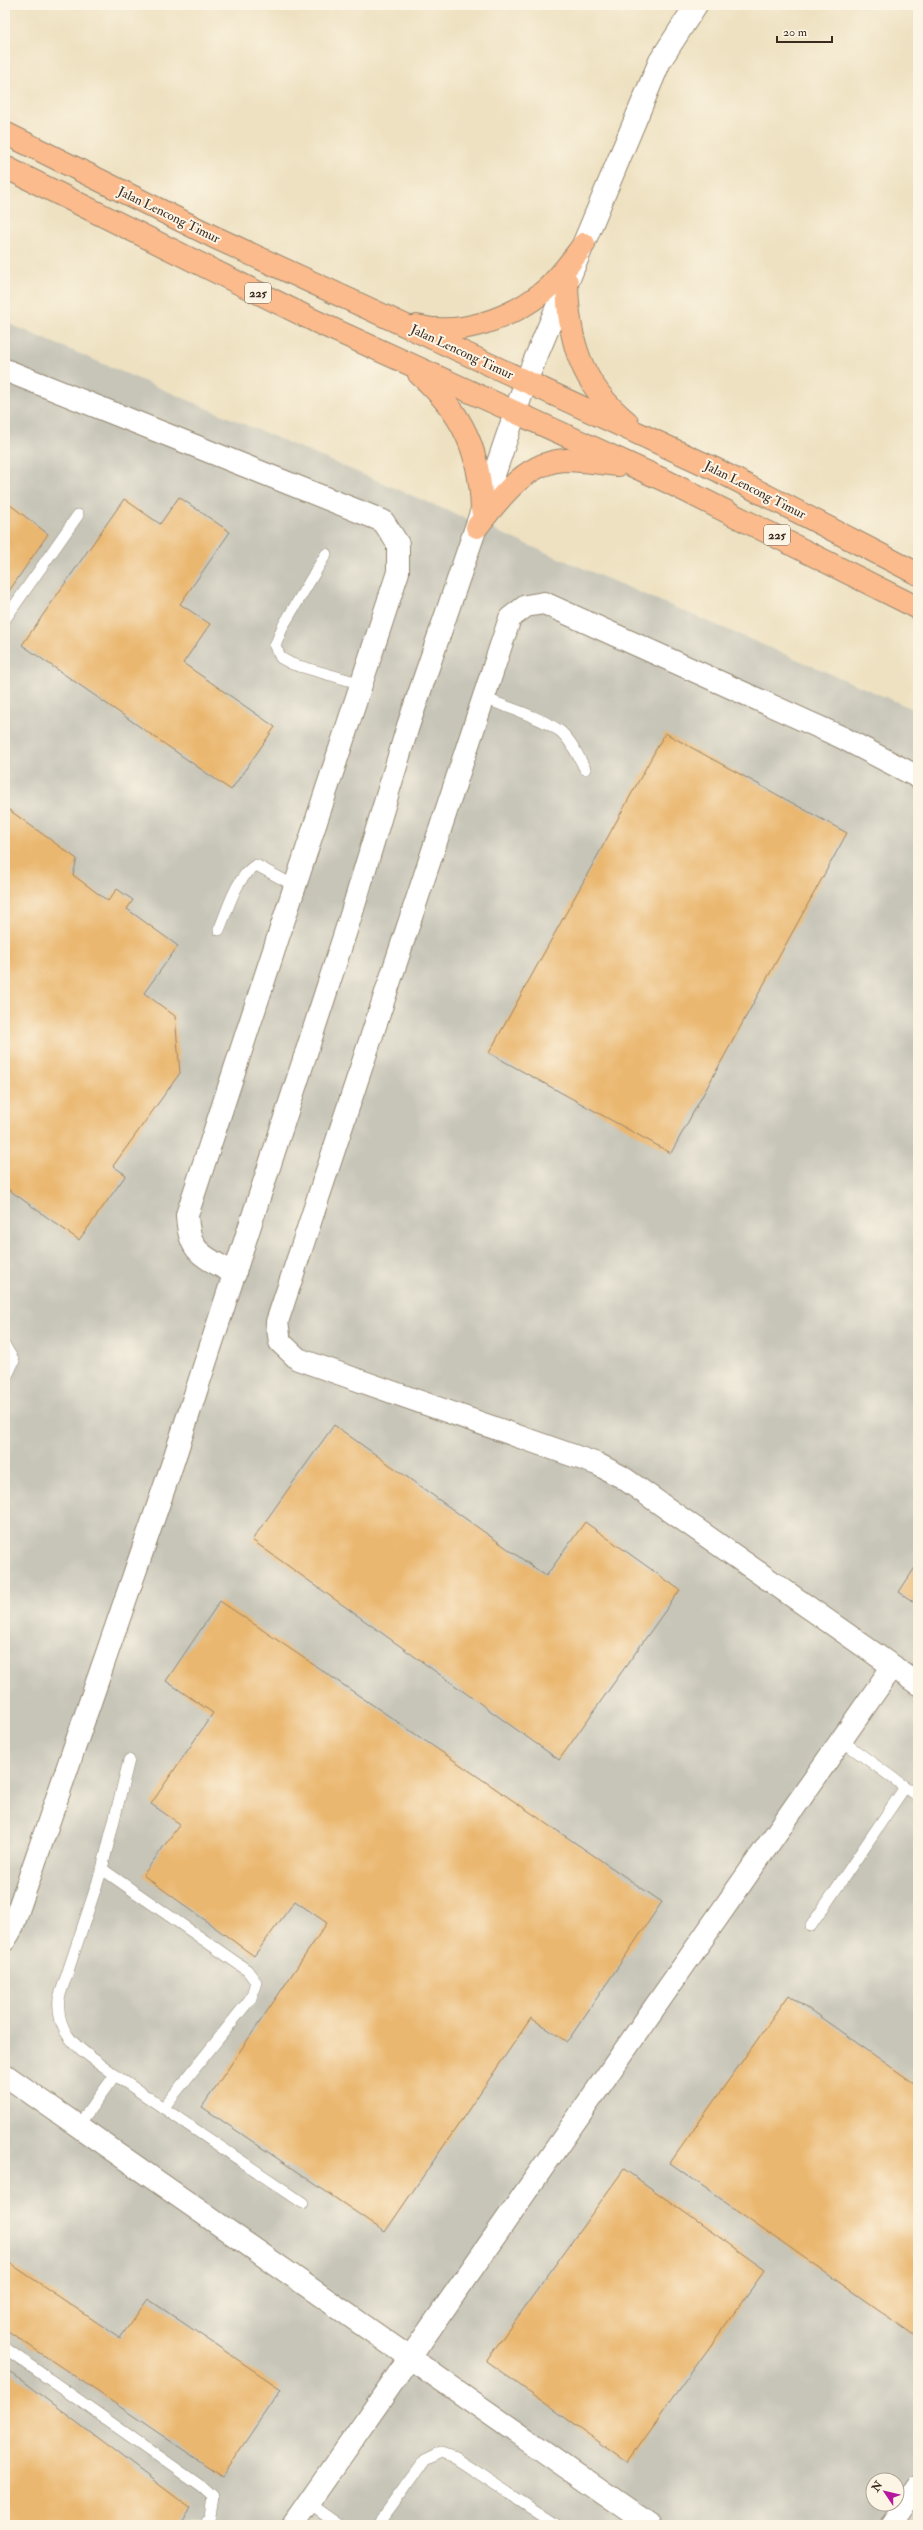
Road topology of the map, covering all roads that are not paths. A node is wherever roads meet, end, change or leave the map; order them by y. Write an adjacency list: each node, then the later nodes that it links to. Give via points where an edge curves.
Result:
1 (696, 5): 4 (street, via 660,61)
2 (5, 132): 6 (highway, Jalan Lencong Timur / 225, via 214,237)
3 (5, 167): 7 (highway, 225, via 294,311)
4 (584, 244): 5 (street); 6 (highway, via 565,270 542,292 516,310 486,322 455,328 423,328)
5 (567, 282): 9 (street); 11 (highway, via 568,313 573,342 584,370 600,395)
6 (392, 320): 9 (highway, Jalan Lencong Timur / 225)
7 (406, 362): 10 (highway, 225); 14 (highway, via 448,402 463,427 474,453 481,481)
8 (5, 370): 19 (street, via 383,521 398,544 398,572)
9 (526, 381): 10 (street); 11 (highway, Jalan Lencong Timur / 225)
10 (515, 411): 12 (highway, 225); 14 (street)
11 (643, 436): 16 (highway, Jalan Lencong Timur / 225, via 715,469)
12 (633, 466): 14 (highway, via 568,460 549,463 533,469 515,483); 17 (highway, 225)
13 (78, 515): 18 (lane)
14 (479, 518): 25 (street, via 408,726 352,912)
15 (326, 554): 19 (lane, via 283,626 274,646 281,658 292,664)
16 (918, 574)
17 (918, 608)
18 (5, 619)
19 (362, 684): 23 (street)
20 (484, 698): 21 (lane, via 536,719 560,732 574,748); 22 (street, via 510,618 526,606 544,603 841,737); 28 (street, via 277,1322 280,1342 298,1359 597,1464 622,1477)
21 (585, 769)
22 (918, 777)
23 (295, 886): 24 (lane, via 256,865 246,871); 25 (street, via 188,1215 188,1235 196,1251)
24 (219, 930)
25 (235, 1274): 36 (street, via 170,1472 12,1928)
26 (5, 1346): 27 (lane, via 14,1361)
27 (5, 1380)
28 (893, 1666): 29 (street); 30 (street)
29 (918, 1684)
30 (841, 1740): 32 (lane); 43 (street)
31 (129, 1760): 34 (lane)
32 (906, 1787): 33 (lane); 35 (lane)
33 (918, 1796)
34 (102, 1869): 38 (lane, via 59,1998 57,2014 66,2036); 39 (lane, via 246,1970 256,1982 251,1998)
35 (811, 1926)
36 (5, 1940)
37 (5, 2075): 40 (street)
38 (115, 2076): 39 (lane); 40 (lane)
39 (164, 2107): 41 (lane)
40 (78, 2126): 43 (street)
41 (303, 2203)
42 (5, 2348): 46 (lane, via 202,2487 213,2497 210,2517)
43 (408, 2358): 45 (street); 51 (street)
44 (918, 2486): 52 (street)
45 (308, 2503): 47 (street); 48 (lane)
46 (205, 2525)
47 (293, 2525)
48 (339, 2525)
49 (377, 2525): 50 (lane, via 424,2461 441,2453 455,2458)
50 (557, 2525)
51 (649, 2525)
52 (891, 2525)

